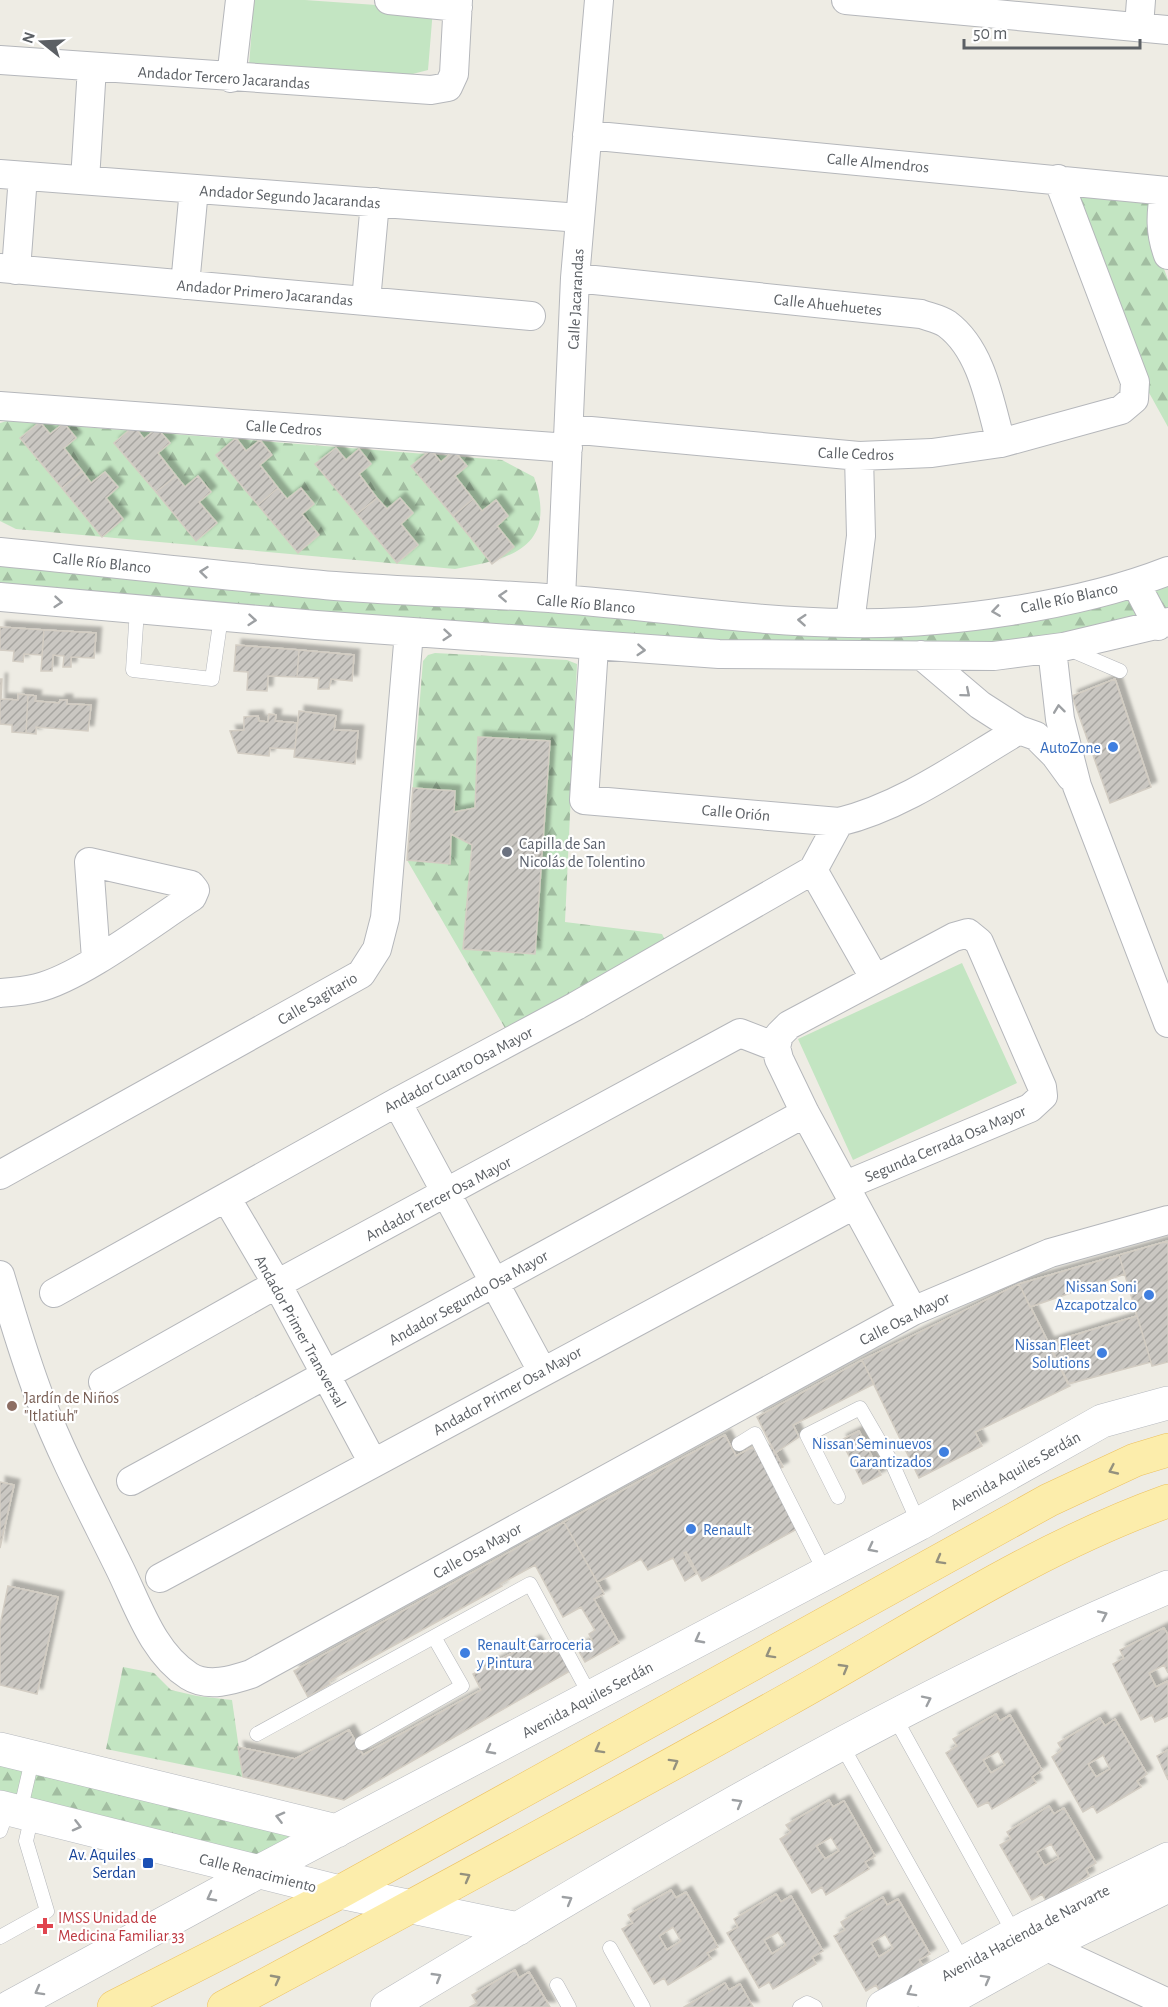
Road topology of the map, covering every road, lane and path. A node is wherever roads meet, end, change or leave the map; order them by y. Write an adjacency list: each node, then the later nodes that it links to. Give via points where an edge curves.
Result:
1 (240, 0): 10 (street)
2 (389, 0): 5 (street)
3 (599, 0): 11 (street, Calle Jacarandas)
4 (846, 0): 6 (street)
5 (458, 3): 10 (street, Andador Tercero Jacarandas, via 454,74 448,87 431,90)
6 (1140, 13): 7 (street)
7 (1168, 30)
8 (0, 60): 9 (street, Andador Tercero Jacarandas)
9 (92, 67): 10 (street, Andador Tercero Jacarandas); 14 (street)
10 (231, 78)
11 (587, 135): 13 (street, Calle Almendros); 18 (street, Calle Jacarandas)
12 (11, 175): 14 (street, Andador Segundo Jacarandas); 20 (street)
13 (1058, 179): 16 (street, Calle Almendros); 27 (street, Calle Cedros, via 1135,382 1134,399 1121,410)
14 (85, 180): 15 (street, Andador Segundo Jacarandas)
15 (194, 189): 17 (street, Andador Segundo Jacarandas); 22 (street)
16 (1166, 191): 19 (street, via 1161,213 1162,239)
17 (375, 202): 18 (street, Andador Segundo Jacarandas); 23 (street)
18 (580, 218): 21 (street, Calle Jacarandas)
19 (1168, 255)
20 (8, 269): 22 (street, Andador Primero Jacarandas)
21 (575, 279): 26 (street, Calle Jacarandas); 27 (street, Calle Ahuehuetes, via 921,314 945,323 963,338 974,359)
22 (185, 285): 23 (street, Andador Primero Jacarandas)
23 (366, 301): 24 (street, Andador Primero Jacarandas)
24 (531, 316)
25 (0, 406): 26 (street, Calle Cedros)
26 (569, 439): 28 (street, Calle Cedros); 33 (street, Calle Jacarandas)
27 (1001, 443): 28 (street, Calle Cedros, via 932,453)
28 (859, 456): 37 (street, via 861,536)
29 (0, 552): 33 (street, Calle Río Blanco, one-way to 29, via 336,586)
30 (1168, 571): 31 (street, Calle Río Blanco)
31 (1136, 584): 37 (street, Calle Río Blanco, one-way to 37, via 1045,604 958,617); 38 (street)
32 (0, 597): 34 (street, one-way to 34)
33 (561, 599): 35 (street, Calle Río Blanco)
34 (137, 610): 36 (street); 36 (lane, via 133,670 212,679)
35 (691, 613): 37 (street, Calle Río Blanco, one-way to 35); 42 (street)
36 (221, 617): 39 (street, one-way to 39)
37 (850, 623)
38 (1163, 624): 41 (street)
39 (409, 632): 40 (street, one-way to 40); 56 (street, Calle Sagitario, via 385,918 377,949 361,974)
40 (594, 647): 42 (street, one-way to 42); 47 (street, Calle Orión, via 584,800)
41 (1058, 648): 43 (street, via 994,656); 44 (lane); 46 (street, one-way to 41, via 1060,719)
42 (686, 653): 43 (street)
43 (921, 655): 45 (street, one-way to 45, via 980,705)
44 (1120, 670)
45 (1019, 730): 46 (street, via 1036,736); 47 (street, Calle Orión, via 890,805)
46 (1077, 786): 52 (street)
47 (839, 822): 48 (street)
48 (813, 870): 50 (street); 54 (street, Andador Cuarto Osa Mayor, via 576,1006)
49 (96, 959): 51 (street, via 65,978 38,988)
50 (875, 979): 53 (street, Segunda Cerrada Osa Mayor, via 789,1025 779,1035); 58 (street, Segunda Cerrada Osa Mayor, via 968,933 979,942 1043,1096 1030,1108)
51 (0, 993)
52 (1168, 1023)
53 (776, 1047): 55 (street, Segunda Cerrada Osa Mayor); 57 (street, Andador Tercer Osa Mayor, via 740,1034)
54 (397, 1102): 57 (street); 59 (street, Andador Cuarto Osa Mayor)
55 (805, 1113): 58 (street, Segunda Cerrada Osa Mayor); 62 (street, Andador Segundo Osa Mayor)
56 (0, 1175)
57 (444, 1194): 62 (street); 63 (street, Andador Tercer Osa Mayor)
58 (850, 1195): 65 (street, Segunda Cerrada Osa Mayor); 66 (street, Andador Primer Osa Mayor)
59 (227, 1199): 63 (street, Andador Primer Transversal); 64 (street, Andador Cuarto Osa Mayor)
60 (1168, 1220): 65 (street, Calle Osa Mayor, via 1050,1253)
61 (0, 1275): 65 (street, Calle Osa Mayor, via 42,1402 143,1616 165,1657 192,1678 210,1682 231,1681 251,1674)
62 (494, 1282): 66 (street); 67 (street, Andador Segundo Osa Mayor)
63 (277, 1284): 67 (street, Andador Primer Transversal); 68 (street, Andador Tercer Osa Mayor)
64 (54, 1293)
65 (913, 1311)
66 (542, 1371): 72 (street, Andador Primer Osa Mayor)
67 (324, 1375): 72 (street, Andador Primer Transversal); 73 (street, Andador Segundo Osa Mayor)
68 (103, 1382)
69 (1168, 1403): 76 (street, Avenida Aquiles Serdán, via 1102,1421)
70 (739, 1444): 77 (lane, via 755,1434)
71 (1168, 1450): 93 (main road, one-way to 93, via 1135,1460 1049,1500)
72 (373, 1463): 78 (street, Andador Primer Osa Mayor)
73 (131, 1481)
74 (838, 1497): 76 (lane, via 807,1435 860,1407 892,1462)
75 (1168, 1502): 94 (main road, one-way to 75, via 1040,1557 1120,1518)
76 (919, 1524): 77 (street, Avenida Aquiles Serdán, one-way to 77)
77 (825, 1572): 81 (street, Avenida Aquiles Serdán, one-way to 81)
78 (160, 1578)
79 (1168, 1587): 82 (street, one-way to 79, via 1118,1607)
80 (434, 1637): 81 (lane, via 530,1584); 83 (lane); 84 (lane, via 462,1686)
81 (591, 1697): 89 (street, Avenida Aquiles Serdán, one-way to 89)
82 (894, 1716): 85 (street); 96 (lane)
83 (257, 1734)
84 (362, 1743)
85 (842, 1744): 95 (street, one-way to 85); 100 (lane)
86 (0, 1749): 87 (street)
87 (33, 1756): 88 (lane); 89 (street, one-way to 87)
88 (12, 1815): 91 (street, Calle Renacimiento, one-way to 91); 97 (lane, via 26,1841 47,1911)
89 (337, 1831): 91 (street, Avenida Aquiles Serdán)
90 (1168, 1859): 96 (street, Avenida Hacienda de Narvarte)
91 (258, 1872): 93 (street, Calle Renacimiento); 103 (street, Avenida Aquiles Serdán, one-way to 103)
92 (1168, 1887): 98 (street, Avenida Hacienda de Narvarte)
93 (340, 1892): 94 (street, Calle Renacimiento); 104 (main road)
94 (410, 1907): 95 (street, Calle Renacimiento); 105 (main road, one-way to 94)
95 (518, 1929): 106 (street, one-way to 95)
96 (1015, 1935): 100 (street, Avenida Hacienda de Narvarte)
97 (0, 1937)
98 (1045, 1946): 102 (street); 112 (street, Avenida Hacienda de Narvarte, one-way to 98)
99 (610, 1948): 108 (lane)
100 (964, 1963): 111 (street, Avenida Hacienda de Narvarte, one-way to 111)
101 (557, 1985): 107 (lane)
102 (1168, 2003)
103 (10, 2007)
104 (114, 2007)
105 (224, 2007)
106 (387, 2007)
107 (569, 2007)
108 (643, 2007)
109 (800, 2007): 110 (lane, via 807,2003)
110 (815, 2007)
111 (883, 2007)
112 (935, 2007)

